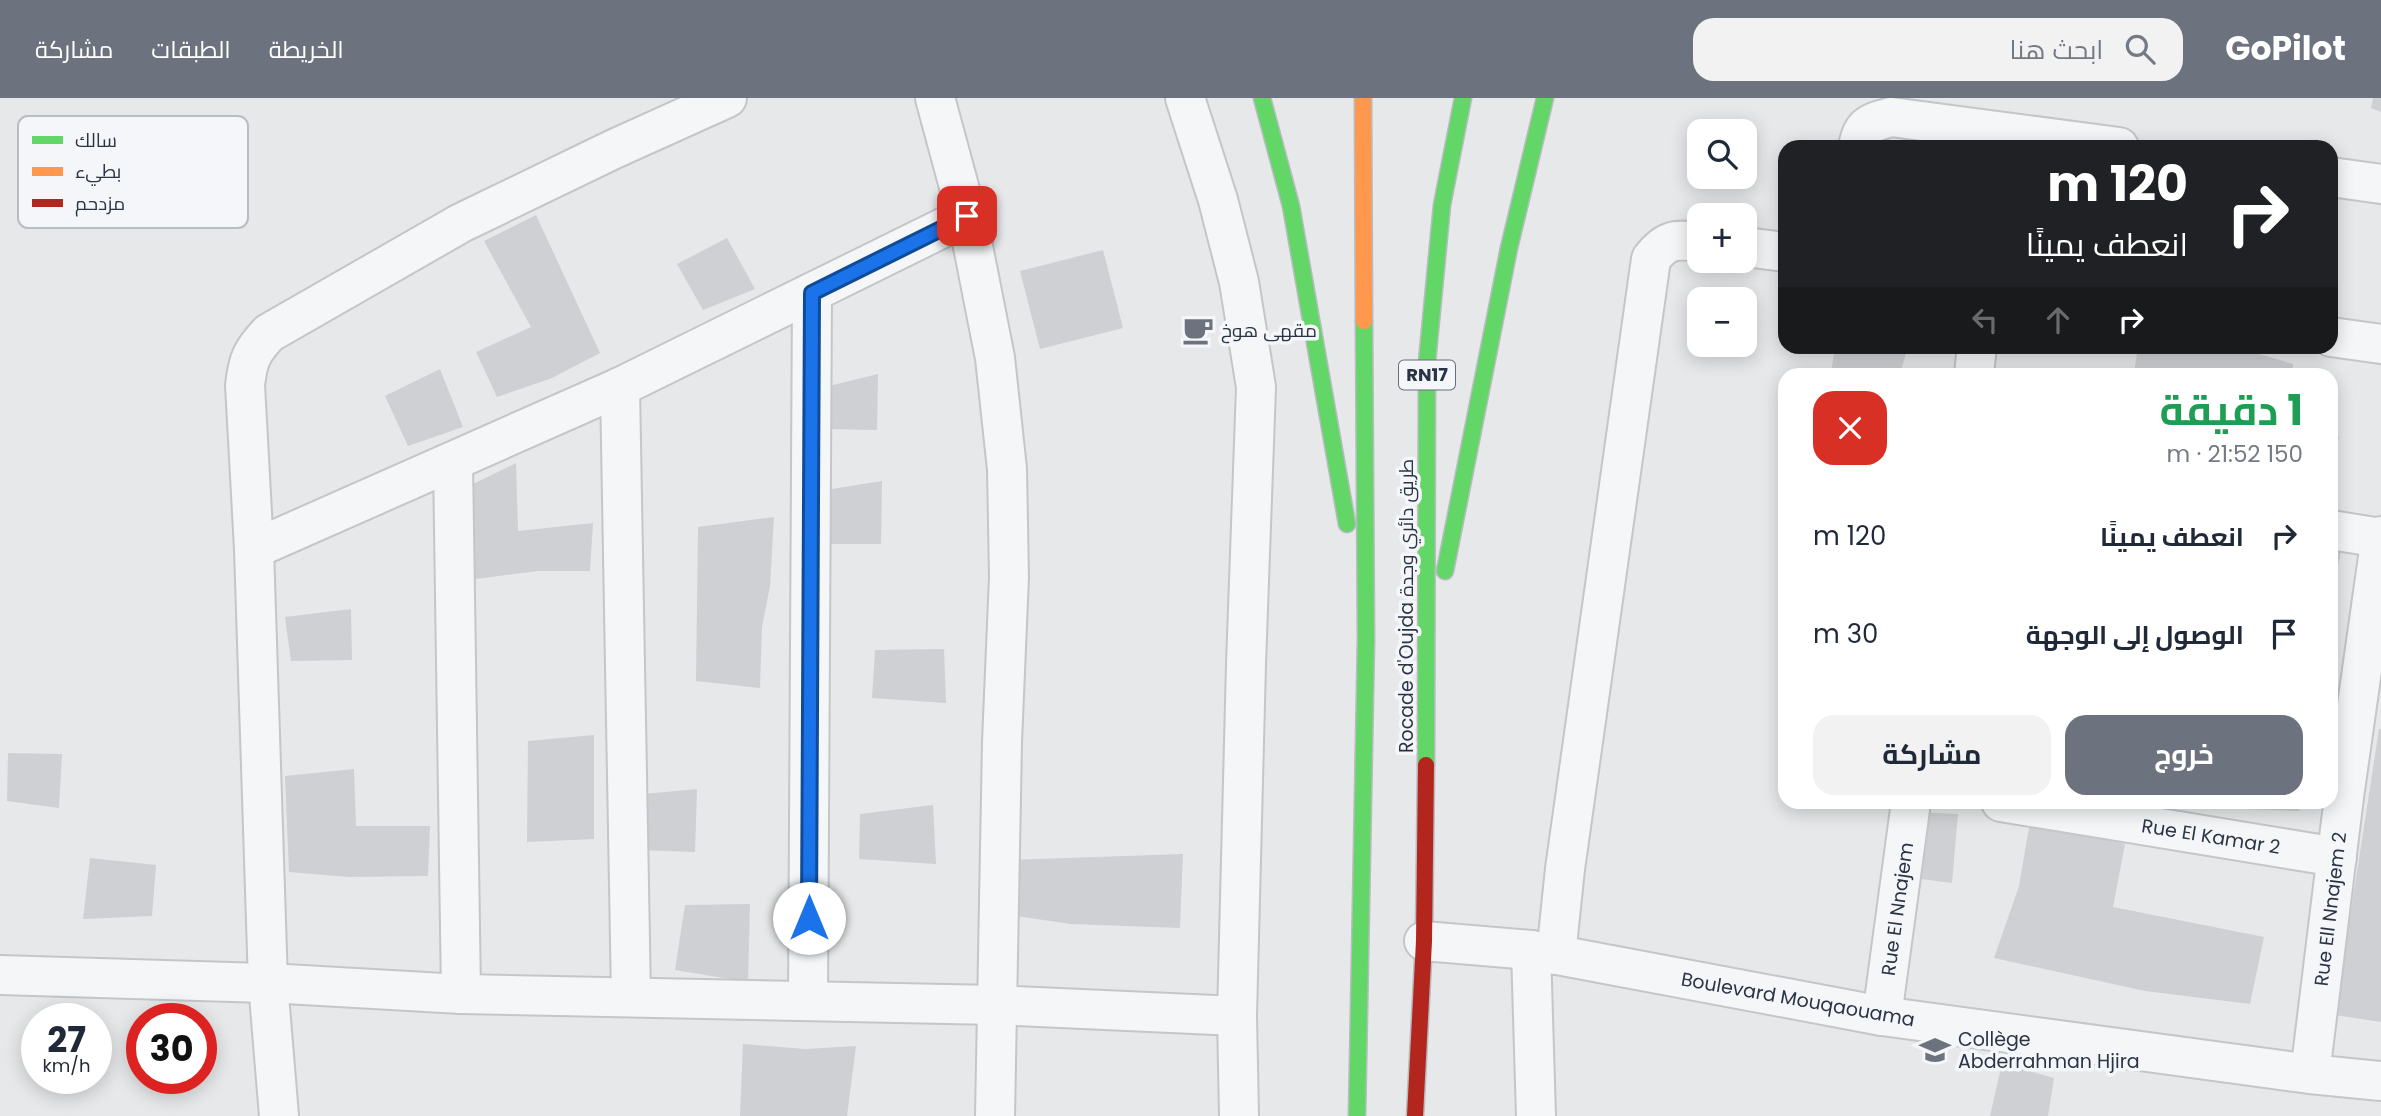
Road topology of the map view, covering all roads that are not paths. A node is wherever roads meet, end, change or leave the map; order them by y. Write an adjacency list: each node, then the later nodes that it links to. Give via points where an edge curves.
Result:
1 (727, 98): 23 (street, via 461,223 269,333 248,362 245,385)
2 (935, 98): 12 (street)
3 (1185, 98): 38 (street, via 1219,200 1239,282 1256,387)
4 (1262, 98): 24 (highway, via 1291,206)
5 (1363, 98): 24 (highway, Rocade d'Oujda طريق دائري وجدة)
6 (1463, 98): 25 (highway, Rocade d'Oujda طريق دائري وجدة / RN17, via 1442,205 1427,362)
7 (1545, 98): 25 (highway, via 1509,248)
8 (1859, 140): 9 (street, via 1871,122 1891,117)
9 (2066, 140)
10 (2338, 178): 11 (street)
11 (2381, 184)
12 (967, 216): 16 (street); 37 (street, via 995,358 1007,469 1009,577)
13 (1687, 241): 31 (street, via 1668,242 1651,259 1565,869)
14 (1757, 248): 15 (street)
15 (1778, 251)
16 (812, 293): 19 (street); 36 (street)
17 (2338, 338): 18 (street)
18 (2381, 344)
19 (620, 387): 20 (street); 35 (street)
20 (453, 462): 23 (street); 34 (street)
21 (2338, 531): 22 (street)
22 (2381, 537): 29 (street, Rue Ell Nnajem 2)
23 (254, 549): 33 (street)
24 (1366, 640): 45 (highway, Rocade d'Oujda طريق دائري وجدة)
25 (1428, 655): 30 (highway, Rocade d'Oujda طريق دائري وجدة / RN17)
26 (1910, 809): 39 (street, Rue El Nnajem)
27 (2091, 809): 28 (street, Rue El Kamar 2)
28 (2155, 814): 29 (street, Rue El Kamar 2)
29 (2337, 857): 40 (street, Rue Ell Nnajem 2)
30 (1424, 941): 31 (street, Boulevard Mouqaouama); 46 (highway, Rocade d'Oujda طريق دائري وجدة / RN17)
31 (1543, 953): 39 (street, Boulevard Mouqaouama); 47 (street)
32 (0, 975): 33 (street)
33 (268, 983): 34 (street); 42 (street)
34 (461, 994): 35 (street)
35 (631, 996): 36 (street)
36 (808, 1000): 37 (street)
37 (996, 1005): 38 (street); 43 (street)
38 (1237, 1016): 44 (street)
39 (1882, 1016): 40 (street, Boulevard Mouqaouama)
40 (2310, 1074): 41 (street, Boulevard Mouqaouama)
41 (2381, 1080)
42 (279, 1116)
43 (995, 1116)
44 (1239, 1116)
45 (1357, 1116)
46 (1415, 1116)
47 (1536, 1116)

